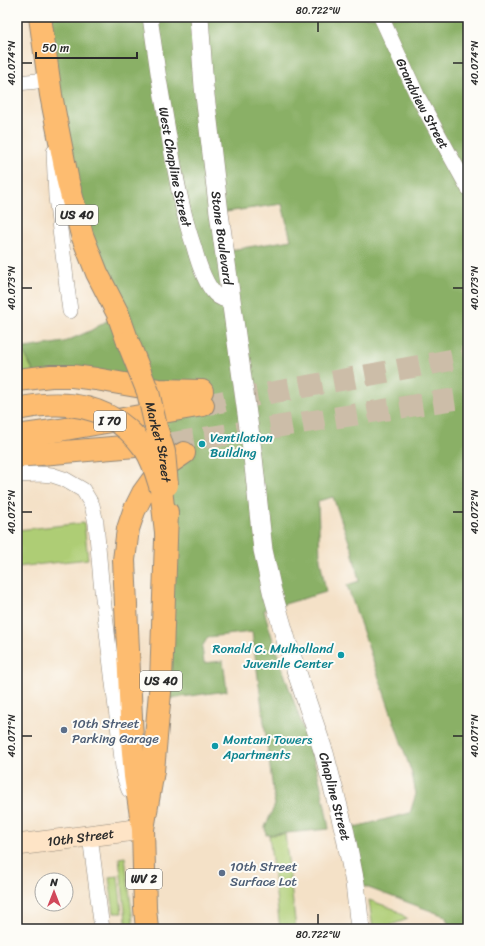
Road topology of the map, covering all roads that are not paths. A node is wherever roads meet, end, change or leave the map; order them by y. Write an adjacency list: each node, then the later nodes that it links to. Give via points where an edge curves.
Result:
1 (40, 17): 6 (main road, Market Street / US 40)
2 (150, 17): 8 (street, West Chapline Street, via 173,161 186,222 206,279 215,294 222,300)
3 (199, 17): 8 (street, Stone Boulevard, via 204,87)
4 (381, 17): 7 (street, Grandview Street, via 417,95)
5 (17, 83): 6 (street)
6 (49, 88): 9 (street, Market Street, via 56,197); 16 (main road, Market Street / US 40, bridge, via 68,182 82,235 118,314 148,392 164,452)
7 (468, 188)
8 (231, 301): 14 (street, Stone Boulevard)
9 (70, 311)
10 (17, 380): 12 (main road, I 70, via 72,376 202,398 60,430)
11 (17, 409): 16 (main road, bridge, via 52,403 68,404 93,410 114,419 133,434 146,450)
12 (17, 436)
13 (17, 456): 17 (main road, I 70, via 178,448 143,493 134,511 128,529 124,560 132,740)
14 (253, 457): 22 (street, Chapline Street, via 263,550 272,591 324,753 345,833 355,883)
15 (17, 475): 17 (street, via 40,474 64,478 83,490 92,505 124,776)
16 (164, 487): 17 (main road, US 40, via 166,532 161,681)
17 (143, 829): 18 (main road, 10th Street); 21 (main road, WV 2)
18 (90, 836): 19 (main road, 10th Street); 20 (street)
19 (17, 845)
20 (102, 929)
21 (147, 929)
22 (360, 929)

